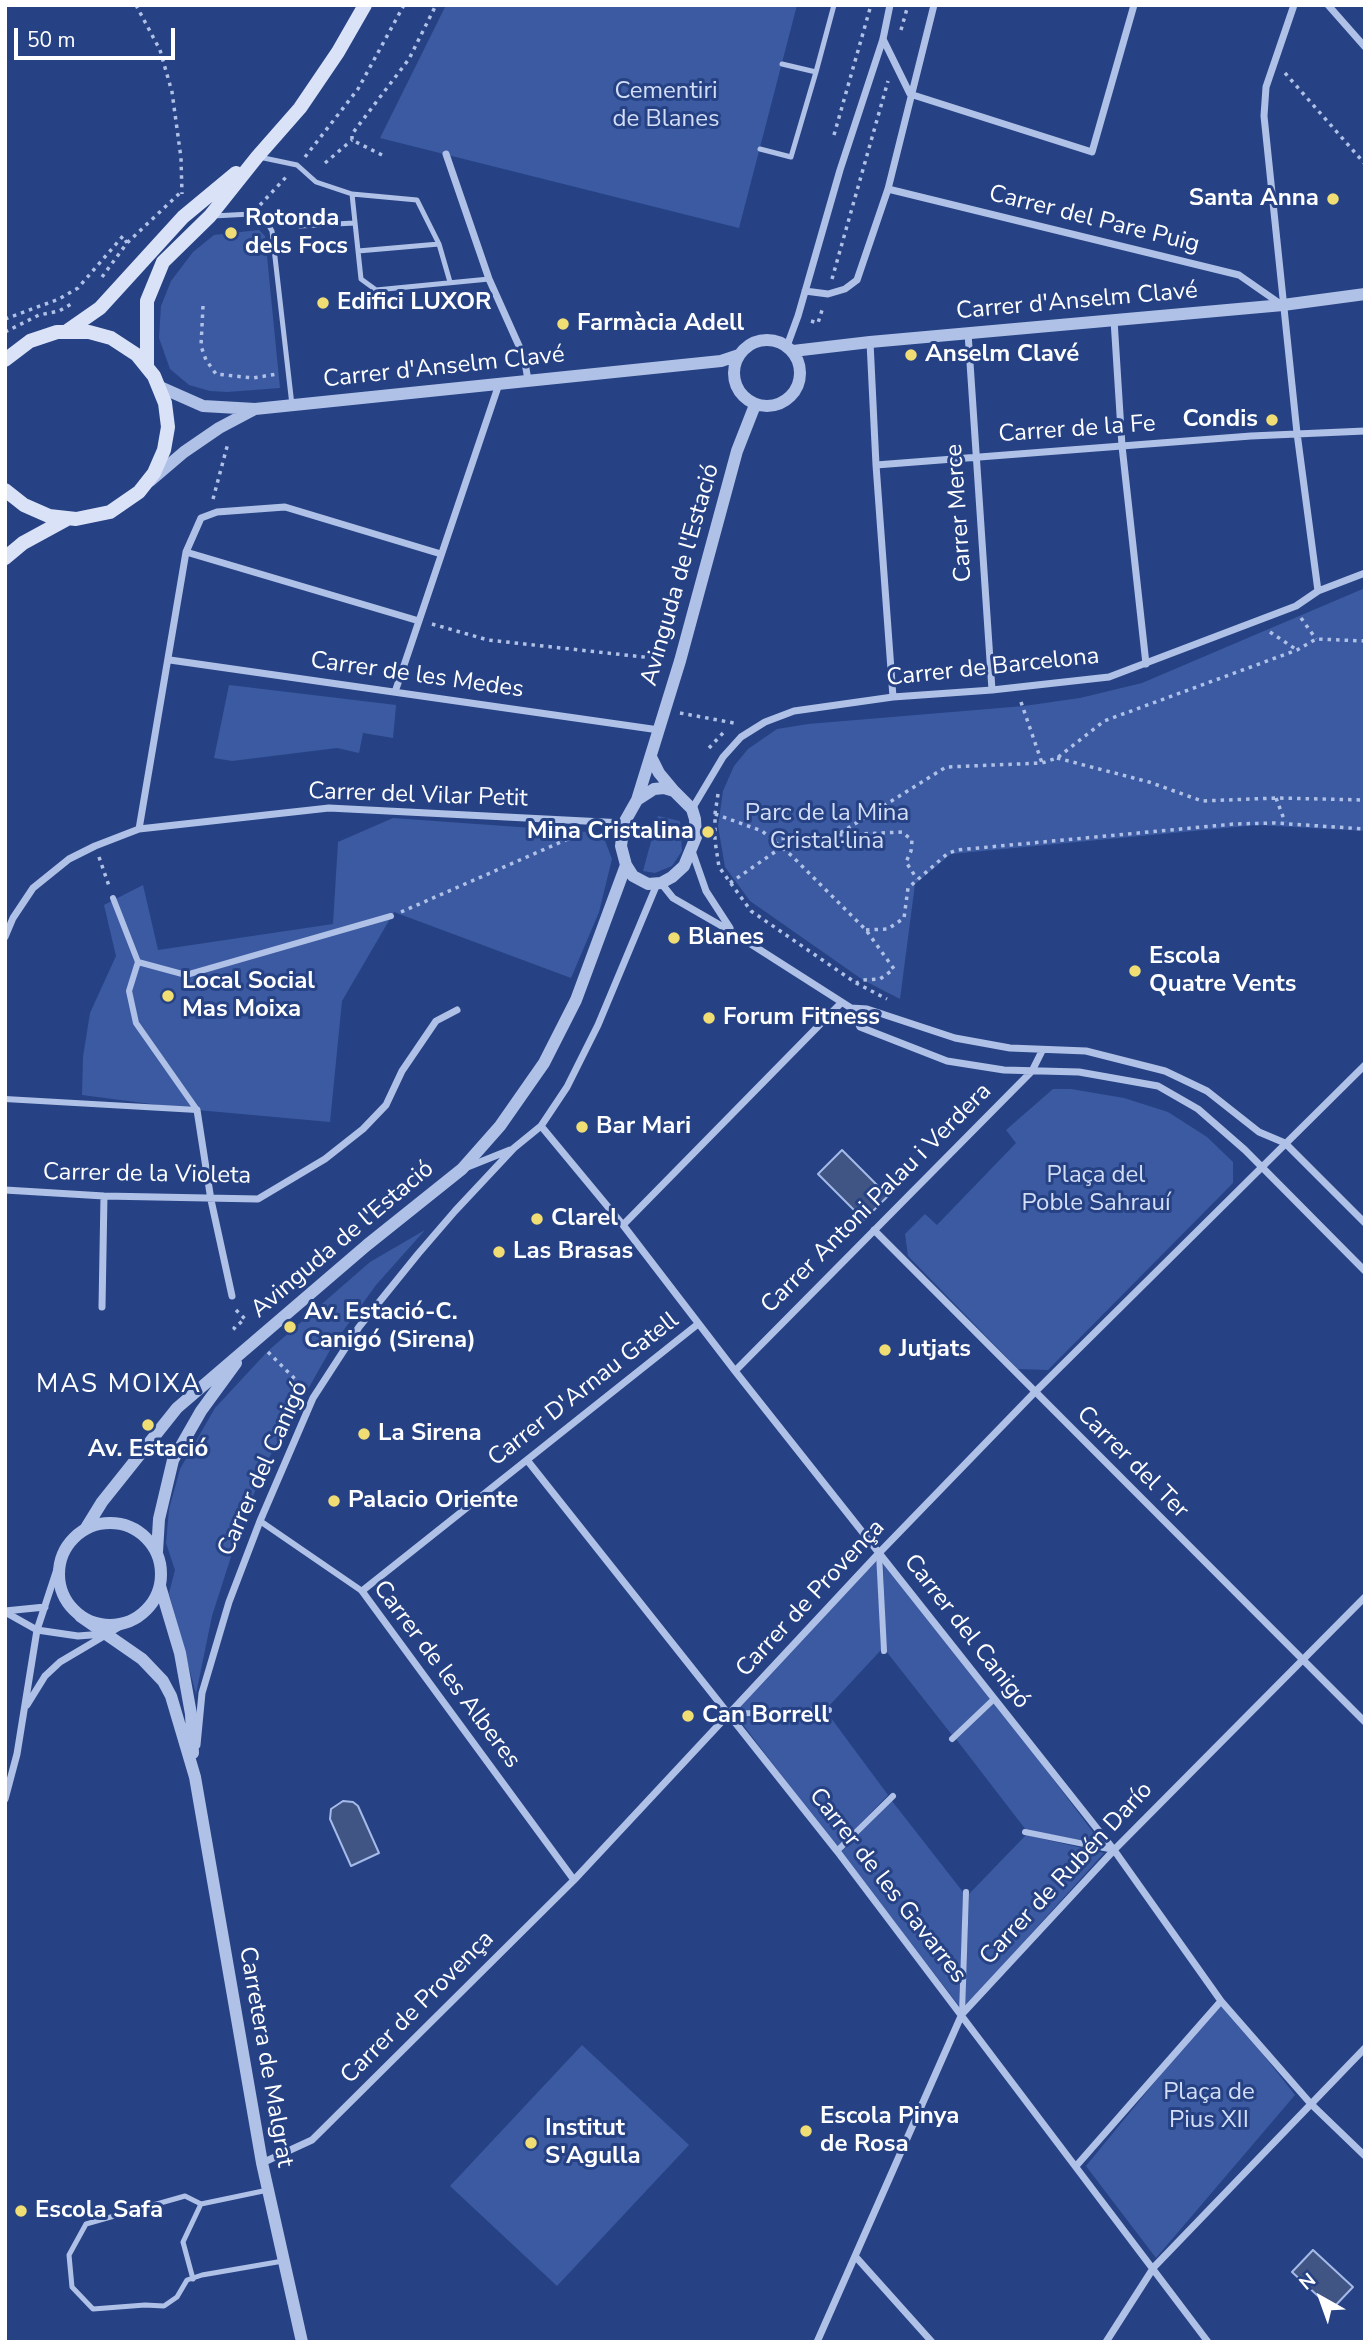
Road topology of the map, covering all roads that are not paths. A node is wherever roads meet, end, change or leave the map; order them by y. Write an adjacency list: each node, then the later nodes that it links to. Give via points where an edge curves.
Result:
1 (365, 5): 15 (main road, via 300,108)
2 (834, 5): 11 (lane)
3 (890, 5): 8 (street)
4 (934, 5): 12 (street)
5 (1134, 5): 12 (street, via 1092,152)
6 (1294, 5): 27 (street, via 1263,102)
7 (1328, 5): 9 (street)
8 (883, 39): 12 (street); 25 (street)
9 (1365, 47)
10 (782, 64): 11 (lane)
11 (816, 72): 13 (lane, via 791,157)
12 (910, 94): 16 (street)
13 (760, 149)
14 (446, 154): 23 (street)
15 (257, 156): 17 (lane, via 297,165 316,182); 18 (main road); 29 (main road, via 183,217 100,308)
16 (888, 189): 25 (street, via 857,279 828,294); 27 (street, Carrer del Pare Puig, via 1239,275)
17 (352, 194): 19 (lane); 21 (lane, via 417,200)
18 (210, 216): 36 (main road, via 163,262 146,301); 41 (lane, via 251,214 265,219 272,232)
19 (354, 223): 20 (lane); 22 (lane)
20 (300, 226)
21 (439, 244): 22 (lane); 24 (lane)
22 (358, 251): 24 (lane, via 361,279 376,290)
23 (489, 279): 24 (lane); 38 (street, via 524,357)
24 (450, 282)
25 (805, 291): 32 (street)
26 (1365, 294): 27 (street, Carrer d'Anselm Clavé)
27 (1283, 305): 28 (street, Carrer d'Anselm Clavé); 45 (street)
28 (1114, 320): 30 (street, Carrer d'Anselm Clavé); 46 (street)
29 (67, 331): 34 (main road, via 30,341); 36 (main road, via 111,338)
30 (968, 333): 31 (street, Carrer d'Anselm Clavé); 47 (street, Carrer Merce)
31 (870, 342): 32 (street, Carrer d'Anselm Clavé); 48 (street)
32 (790, 348): 33 (street, Carrer d'Anselm Clavé, via 765,339); 42 (street, via 800,365 800,381 792,395 779,404)
33 (739, 355): 35 (street, Carrer d'Anselm Clavé); 37 (street)
34 (5, 360)
35 (721, 361): 37 (street); 38 (street, Carrer d'Anselm Clavé)
36 (147, 366): 40 (main road)
37 (734, 374): 42 (street, via 743,396)
38 (528, 380): 39 (street, Carrer d'Anselm Clavé)
39 (499, 384): 41 (street, Carrer d'Anselm Clavé); 53 (street)
40 (160, 387): 43 (street, Carrer d'Anselm Clavé, via 203,406); 49 (main road, via 167,418 166,443)
41 (292, 405): 43 (street, Carrer d'Anselm Clavé)
42 (755, 405): 63 (street, Avinguda de l'Estació, via 737,451)
43 (255, 409): 49 (street, Carrer d'Anselm Clavé, via 184,452)
44 (1365, 431): 45 (street, Carrer de la Fe)
45 (1297, 433): 46 (street, Carrer de la Fe); 56 (street)
46 (1122, 446): 47 (street, Carrer de la Fe); 59 (street)
47 (975, 456): 48 (street, Carrer de la Fe); 60 (street, Carrer Merce)
48 (876, 466): 62 (street)
49 (145, 486): 51 (main road, via 110,512)
50 (5, 490): 51 (main road, via 32,509)
51 (67, 519): 54 (main road)
52 (186, 552): 53 (street, via 201,518 217,512 285,507); 57 (street); 58 (street)
53 (441, 554): 57 (street)
54 (5, 558)
55 (1365, 573): 56 (street, Carrer de Barcelona)
56 (1318, 591): 59 (street, Carrer de Barcelona, via 1296,606)
57 (419, 621): 61 (street)
58 (170, 660): 61 (street, Carrer de les Medes); 69 (street)
59 (1146, 664): 60 (street, Carrer de Barcelona, via 1109,677)
60 (992, 690): 62 (street, Carrer de Barcelona)
61 (396, 692): 63 (street, Carrer de les Medes)
62 (893, 697): 67 (street, Carrer de Barcelona, via 794,711 765,722 741,737 723,757)
63 (659, 730): 64 (street, Avinguda de l'Estació)
64 (651, 757): 65 (street); 66 (street, Avinguda de l'Estació)
65 (674, 791): 66 (street, via 654,789); 67 (street)
66 (637, 800): 68 (street)
67 (692, 809): 70 (street, via 696,837)
68 (624, 823): 69 (street, Carrer del Vilar Petit, via 329,808); 71 (street, via 621,846)
69 (139, 829): 76 (street, Carrer del Vilar Petit, via 69,859 33,888)
70 (692, 852): 72 (street, via 684,866); 75 (street, via 706,891)
71 (626, 865): 72 (street, via 641,882); 90 (street, Avinguda de l'Estació, via 576,1000 544,1063 500,1126)
72 (659, 884): 75 (street, via 673,898); 86 (street, Carrer del Canigó, via 598,1024 567,1087)
73 (113, 898): 77 (street)
74 (391, 916): 77 (street, via 186,975)
75 (732, 932): 78 (street)
76 (5, 937)
77 (138, 962): 85 (street, via 129,991 136,1023)
78 (841, 1003): 79 (street); 95 (street)
79 (851, 1008): 81 (street, via 955,1038); 83 (street, via 860,1027 947,1061)
80 (457, 1010): 93 (street, Carrer de la Violeta, via 436,1021 402,1071 386,1105 325,1159 258,1199)
81 (1042, 1051): 83 (street, Carrer Antoni Palau i Verdera); 87 (street, via 1086,1051 1165,1071 1207,1091 1259,1132)
82 (1365, 1065): 87 (street, Carrer de Provença)
83 (1032, 1071): 89 (street, via 1079,1072 1157,1086 1198,1110); 96 (street, Carrer Antoni Palau i Verdera)
84 (5, 1099): 85 (street)
85 (197, 1110): 93 (street)
86 (541, 1126): 88 (street, Carrer del Canigó); 95 (street, Carrer del Canigó)
87 (1285, 1143): 89 (street, Carrer de Provença); 94 (street)
88 (514, 1148): 90 (street, Avinguda de l'Estació); 105 (street, Carrer del Canigó, via 447,1219 359,1327 313,1398)
89 (1261, 1168): 97 (street); 103 (street, Carrer de Provença)
90 (462, 1169): 101 (street, Avinguda de l'Estació)
91 (5, 1190): 92 (street, Carrer de la Violeta)
92 (104, 1196): 93 (street, Carrer de la Violeta); 99 (street)
93 (211, 1200): 98 (street)
94 (1365, 1223)
95 (623, 1225): 100 (street, Carrer del Canigó)
96 (874, 1230): 102 (street, Carrer Antoni Palau i Verdera); 103 (street, Carrer del Ter)
97 (1365, 1271)
98 (232, 1296)
99 (102, 1307)
100 (698, 1324): 102 (street, Carrer del Canigó); 104 (street, Carrer D'Arnau Gatell)
101 (252, 1343): 106 (street, Avinguda de l'Estació, via 177,1408); 107 (street, Avinguda de l'Estació, via 201,1411 173,1460)
102 (735, 1371): 108 (street, Carrer del Canigó)
103 (1034, 1393): 108 (street, Carrer de Provença); 120 (street, Carrer del Ter)
104 (527, 1460): 111 (street, Carrer D'Arnau Gatell); 124 (street, Carrer de les Gavarres)
105 (260, 1521): 111 (street, Carrer de les Alberes); 127 (street, Carrer del Canigó, via 202,1693)
106 (86, 1528): 107 (street, via 110,1523 134,1528); 109 (street, via 74,1537)
107 (156, 1552): 110 (street)
108 (879, 1553): 119 (street); 121 (street, Carrer del Canigó); 124 (street, Carrer de Provença)
109 (59, 1563): 113 (street); 115 (street, via 62,1593)
110 (160, 1586): 116 (street, via 144,1612); 127 (street, Carretera de Malgrat, via 180,1653 191,1714)
111 (362, 1591): 133 (street, Carrer de les Alberes)
112 (1365, 1597): 120 (street, Carrer de Rubén Darío)
113 (45, 1607): 114 (street); 117 (street)
114 (5, 1612): 117 (street)
115 (80, 1616): 116 (street, via 114,1625); 118 (street, Carretera de Malgrat)
116 (131, 1620): 118 (street)
117 (37, 1630): 118 (street, via 78,1636); 122 (street)
118 (108, 1634): 122 (street, via 60,1662 45,1676); 127 (street, Carretera de Malgrat, via 163,1681)
119 (884, 1651)
120 (1303, 1661): 125 (street, Carrer del Ter); 131 (street, Carrer de Rubén Darío)
121 (994, 1699): 126 (street); 131 (street, Carrer del Canigó)
122 (25, 1709): 129 (street)
123 (829, 1710): 124 (street)
124 (729, 1714): 132 (street, Carrer de les Gavarres); 133 (street, Carrer de Provença)
125 (1365, 1722)
126 (952, 1739)
127 (195, 1777): 140 (street, Carretera de Malgrat)
128 (893, 1796): 132 (street)
129 (5, 1799)
130 (1025, 1832): 131 (street)
131 (1114, 1850): 135 (street, Carrer del Canigó); 136 (street, Carrer de Rubén Darío)
132 (837, 1851): 136 (street, Carrer de les Gavarres)
133 (574, 1880): 140 (street, Carrer de Provença, via 312,2140)
134 (966, 1892): 136 (street)
135 (1221, 2001): 138 (street, Carrer del Canigó); 141 (street)
136 (962, 2014): 141 (street, Carrer de les Gavarres); 144 (street, Carrer de Rubén Darío)
137 (1365, 2048): 138 (street)
138 (1311, 2104): 139 (street, Carrer del Canigó); 146 (street)
139 (1365, 2156)
140 (262, 2163): 142 (street, Carretera de Malgrat)
141 (1077, 2165): 146 (street, Carrer de les Gavarres)
142 (268, 2190): 143 (lane); 145 (street, Carretera de Malgrat)
143 (201, 2204): 147 (lane, via 183,2242); 147 (lane, via 185,2196 86,2224 69,2255 72,2287 93,2309 164,2306)
144 (855, 2256): 149 (street, Carrer de Rubén Darío); 150 (street)
145 (284, 2261): 147 (lane); 148 (street, Carretera de Malgrat)
146 (1154, 2267): 151 (street); 152 (street, Carrer de les Gavarres)
147 (192, 2278)
148 (302, 2342)
149 (817, 2342)
150 (932, 2342)
151 (1106, 2342)
152 (1208, 2342)

